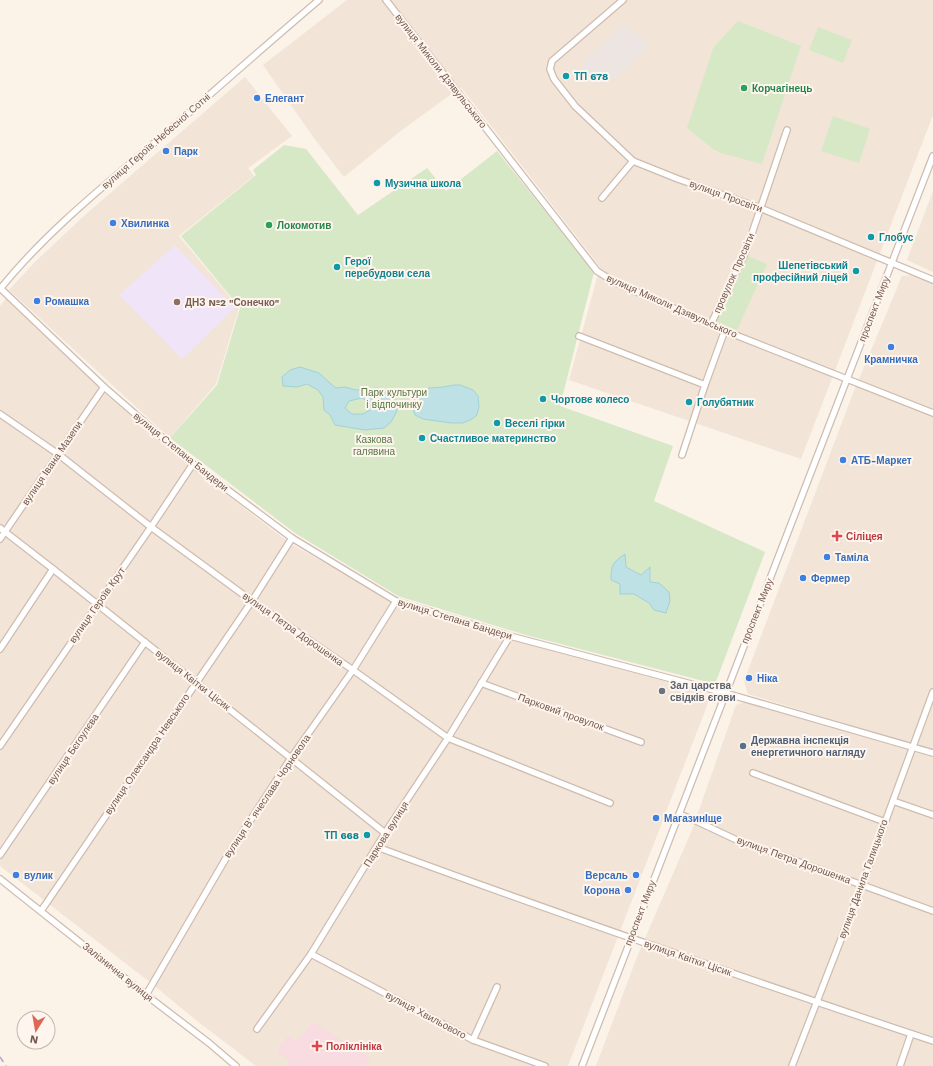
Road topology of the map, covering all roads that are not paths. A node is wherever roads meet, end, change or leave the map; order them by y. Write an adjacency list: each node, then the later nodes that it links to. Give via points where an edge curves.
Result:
1 (318, 0): 11 (street, вулиця Героїв Небесної Сотні, via 80,208 29,255)
2 (386, 0): 12 (street, вулиця Миколи Дзявульського, via 596,270 614,282)
3 (623, 0): 6 (street, вулиця Просвіти, via 552,61 550,69 554,79 575,106)
4 (787, 130): 8 (street, провулок Просвіти)
5 (933, 156): 9 (street, проспект Миру)
6 (634, 161): 7 (street); 8 (street, вулиця Просвіти)
7 (602, 198)
8 (760, 208): 9 (street, вулиця Просвіти); 12 (street, провулок Просвіти, via 746,252)
9 (892, 264): 10 (street, вулиця Просвіти); 15 (street, проспект Миру)
10 (933, 280)
11 (0, 288): 17 (street, вулиця Степана Бандери)
12 (711, 324): 13 (street, вулиця Миколи Дзявульського)
13 (725, 330): 15 (street, вулиця Миколи Дзявульського); 16 (street)
14 (579, 336): 16 (street)
15 (848, 378): 18 (street, вулиця Миколи Дзявульського); 38 (street, проспект Миру)
16 (705, 385): 21 (street)
17 (104, 386): 20 (street, вулиця Івана Мазепи); 22 (street, вулиця Степана Бандери)
18 (933, 413)
19 (0, 414): 20 (street, вулиця Петра Дорошенка)
20 (58, 454): 23 (street, вулиця Петра Дорошенка); 24 (street, вулиця Івана Мазепи)
21 (682, 455)
22 (193, 464): 23 (street, вулиця Героїв Крут); 25 (street, вулиця Степана Бандери)
23 (151, 527): 28 (street, вулиця Петра Дорошенка); 30 (street, вулиця Героїв Крут)
24 (2, 530): 26 (street, вулиця Івана Мазепи); 27 (street, вулиця Квітки Цісик)
25 (292, 538): 28 (street, вулиця Олександра Невського); 29 (street, вулиця Степана Бандери)
26 (0, 539)
27 (53, 569): 30 (street, вулиця Квітки Цісик); 33 (street)
28 (252, 601): 34 (street, вулиця Петра Дорошенка); 35 (street, вулиця Олександра Невського)
29 (396, 601): 31 (street, вулиця Степана Бандери); 34 (street, вулиця Вʼячеслава Чорновола)
30 (98, 605): 32 (street, вулиця Квітки Цісик); 41 (street, вулиця Героїв Крут)
31 (510, 636): 36 (street, Паркова вулиця); 38 (street, вулиця Степана Бандери)
32 (145, 642): 35 (street, вулиця Квітки Цісик); 53 (street, вулиця Бєгоулєва)
33 (0, 649)
34 (353, 670): 39 (street, вулиця Петра Дорошенка); 44 (street, вулиця Вʼячеслава Чорновола)
35 (196, 682): 44 (street, вулиця Квітки Цісик); 56 (street, вулиця Олександра Невського)
36 (482, 683): 39 (street, Паркова вулиця); 40 (street, Парковий провулок)
37 (933, 692): 42 (street, вулиця Данила Галицького)
38 (725, 693): 42 (street, вулиця Степана Бандери); 48 (street, проспект Миру)
39 (448, 738): 47 (street, вулиця Петра Дорошенка); 51 (street, Паркова вулиця)
40 (641, 742)
41 (0, 746)
42 (914, 747): 43 (street, вулиця Степана Бандери); 46 (street, вулиця Данила Галицького)
43 (933, 753)
44 (291, 758): 51 (street, вулиця Квітки Цісик); 61 (street, вулиця Вʼячеслава Чорновола, via 229,853)
45 (753, 773): 50 (street)
46 (893, 801): 49 (street); 50 (street, вулиця Данила Галицького)
47 (610, 803)
48 (679, 814): 55 (street, вулиця Петра Дорошенка, via 743,844); 58 (street, проспект Миру)
49 (933, 815)
50 (885, 822): 55 (street, вулиця Данила Галицького)
51 (385, 833): 52 (street, Паркова вулиця)
52 (377, 847): 58 (street, вулиця Квітки Цісик); 59 (street, Паркова вулиця)
53 (0, 855)
54 (0, 878): 56 (street, Залізнична вулиця)
55 (862, 885): 57 (street, вулиця Петра Дорошенка); 62 (street, вулиця Данила Галицького)
56 (41, 911): 61 (street, Залізнична вулиця)
57 (933, 911)
58 (631, 939): 62 (street, вулиця Квітки Цісик); 69 (street, проспект Миру)
59 (311, 954): 63 (street, Паркова вулиця); 65 (street, вулиця Хвильового)
60 (497, 987): 65 (street)
61 (146, 995): 67 (street, Залізнична вулиця)
62 (817, 1002): 64 (street, вулиця Квітки Цісик); 70 (street, вулиця Данила Галицького)
63 (257, 1029)
64 (911, 1034): 66 (street, вулиця Квітки Цісик); 71 (street)
65 (473, 1040): 68 (street, вулиця Хвильового)
66 (933, 1041)
67 (236, 1066)
68 (546, 1066)
69 (582, 1066)
70 (792, 1066)
71 (900, 1066)

